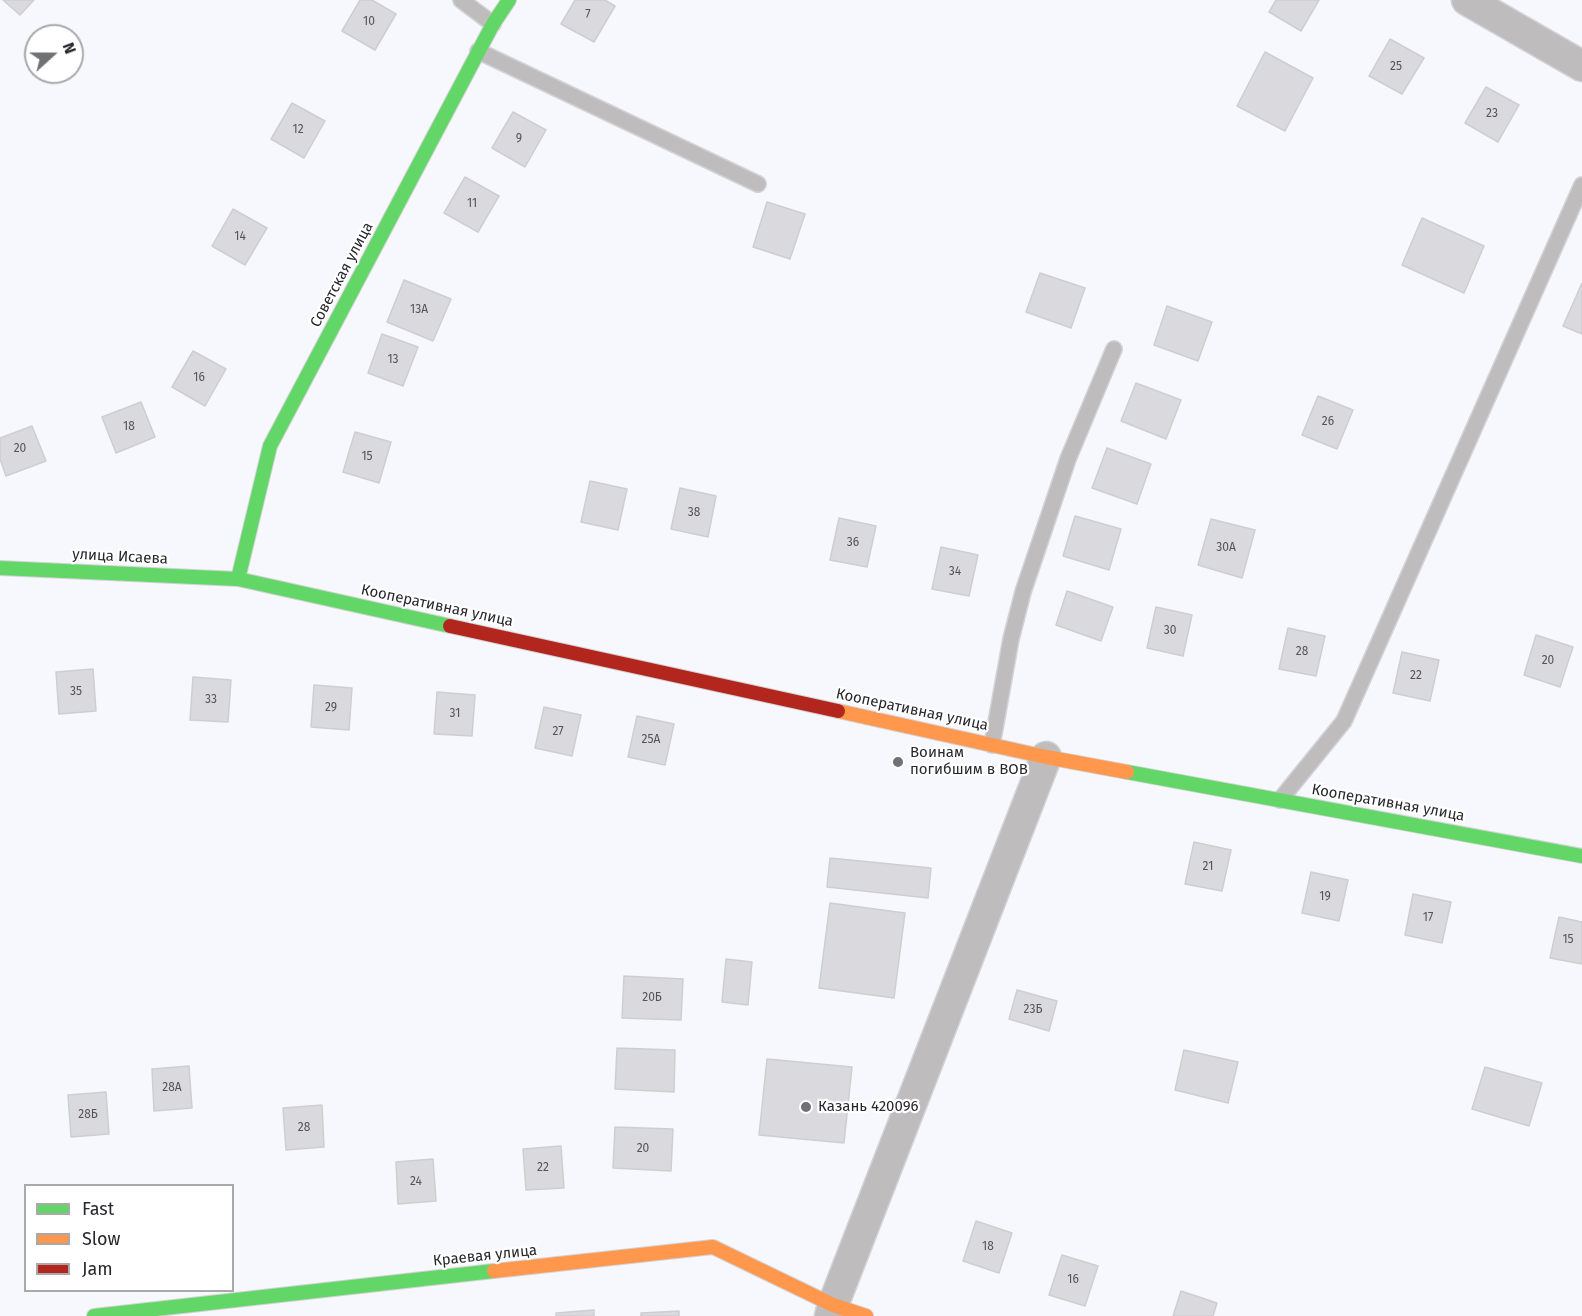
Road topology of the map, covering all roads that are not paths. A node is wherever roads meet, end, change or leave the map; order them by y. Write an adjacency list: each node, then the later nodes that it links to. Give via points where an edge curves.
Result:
1 (461, 0): 4 (lane)
2 (509, 0): 4 (street, Советская улица)
3 (1467, 0): 6 (street)
4 (493, 24): 5 (street, Советская улица)
5 (478, 51): 7 (lane); 11 (street, Советская улица, via 270,446)
6 (1582, 66)
7 (758, 184)
8 (1582, 185): 14 (lane, via 1344,721)
9 (1114, 349): 12 (lane, via 1068,459 1023,592)
10 (0, 567): 11 (street, улица Исаева)
11 (238, 579): 12 (street, Кооперативная улица)
12 (992, 744): 13 (street, Кооперативная улица)
13 (1046, 757): 14 (street, Кооперативная улица); 16 (street)
14 (1280, 800): 15 (street, Кооперативная улица)
15 (1582, 856)
16 (832, 1310): 17 (street, Краевая улица, via 712,1247); 18 (street, Краевая улица)
17 (94, 1316)
18 (866, 1316)

